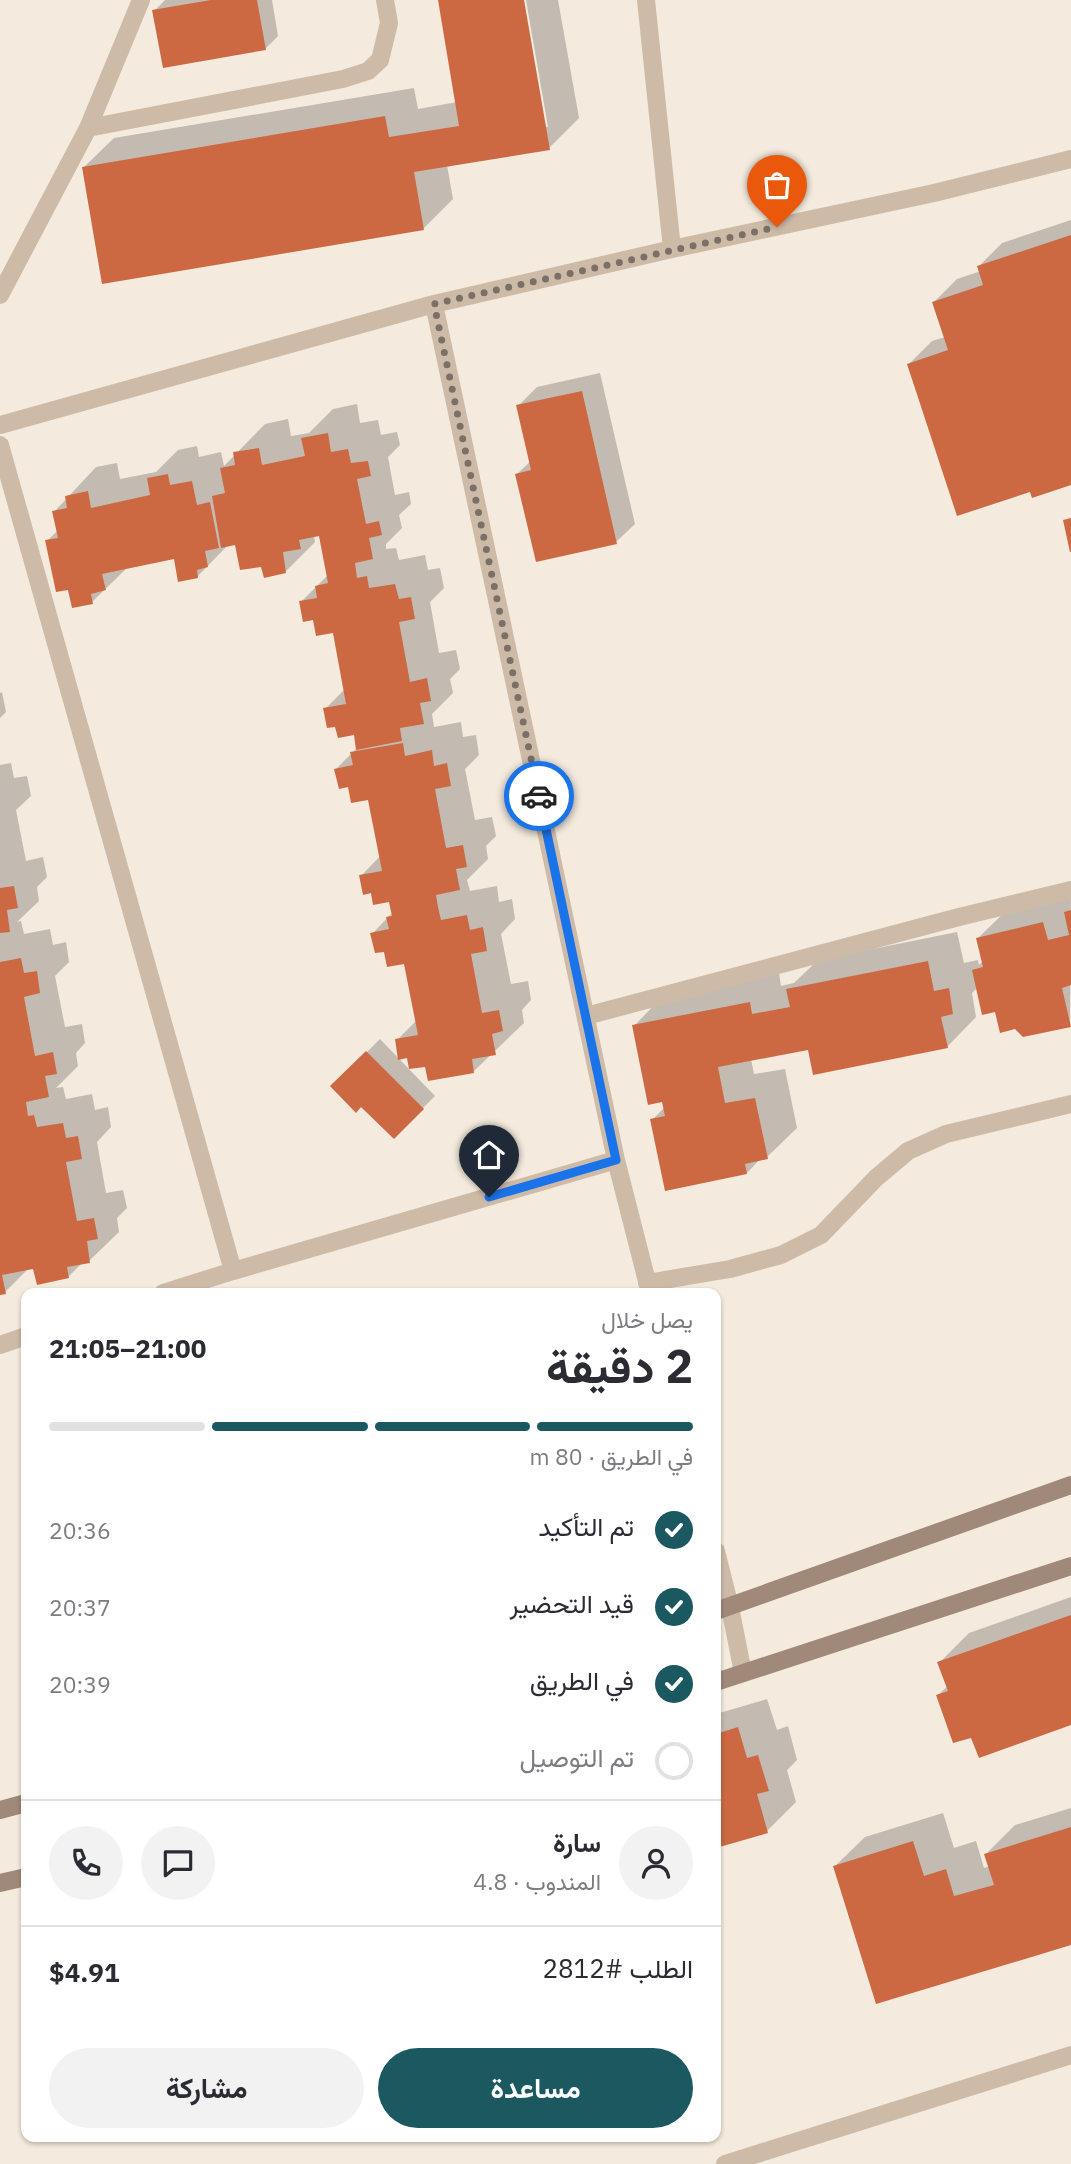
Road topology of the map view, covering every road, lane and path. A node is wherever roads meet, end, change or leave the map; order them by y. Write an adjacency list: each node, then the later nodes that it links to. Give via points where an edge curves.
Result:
1 (141, 0): 4 (street)
2 (385, 0): 4 (street, via 389,23 380,60 368,71)
3 (646, 0): 6 (street)
4 (88, 128): 7 (street)
5 (1071, 159): 6 (street)
6 (672, 249): 8 (street)
7 (0, 295)
8 (434, 304): 9 (street); 12 (street)
9 (0, 425)
10 (0, 445): 15 (street)
11 (1071, 890): 12 (street)
12 (586, 1016): 14 (street)
13 (1071, 1104): 17 (street, via 946,1135 908,1151 821,1236 781,1255)
14 (616, 1160): 15 (street); 17 (street)
15 (233, 1271): 16 (street)
16 (179, 1288)
17 (648, 1288)
18 (21, 1338): 19 (street)
19 (0, 1345)
20 (1071, 1485): 22 (street)
21 (1071, 1566): 23 (street)
22 (723, 1609): 23 (street)
23 (743, 1673): 24 (street)
24 (721, 1680)
25 (21, 1804): 26 (street)
26 (0, 1810)
27 (21, 1878): 28 (street)
28 (0, 1882)
29 (1071, 2055): 30 (street)
30 (725, 2164)

